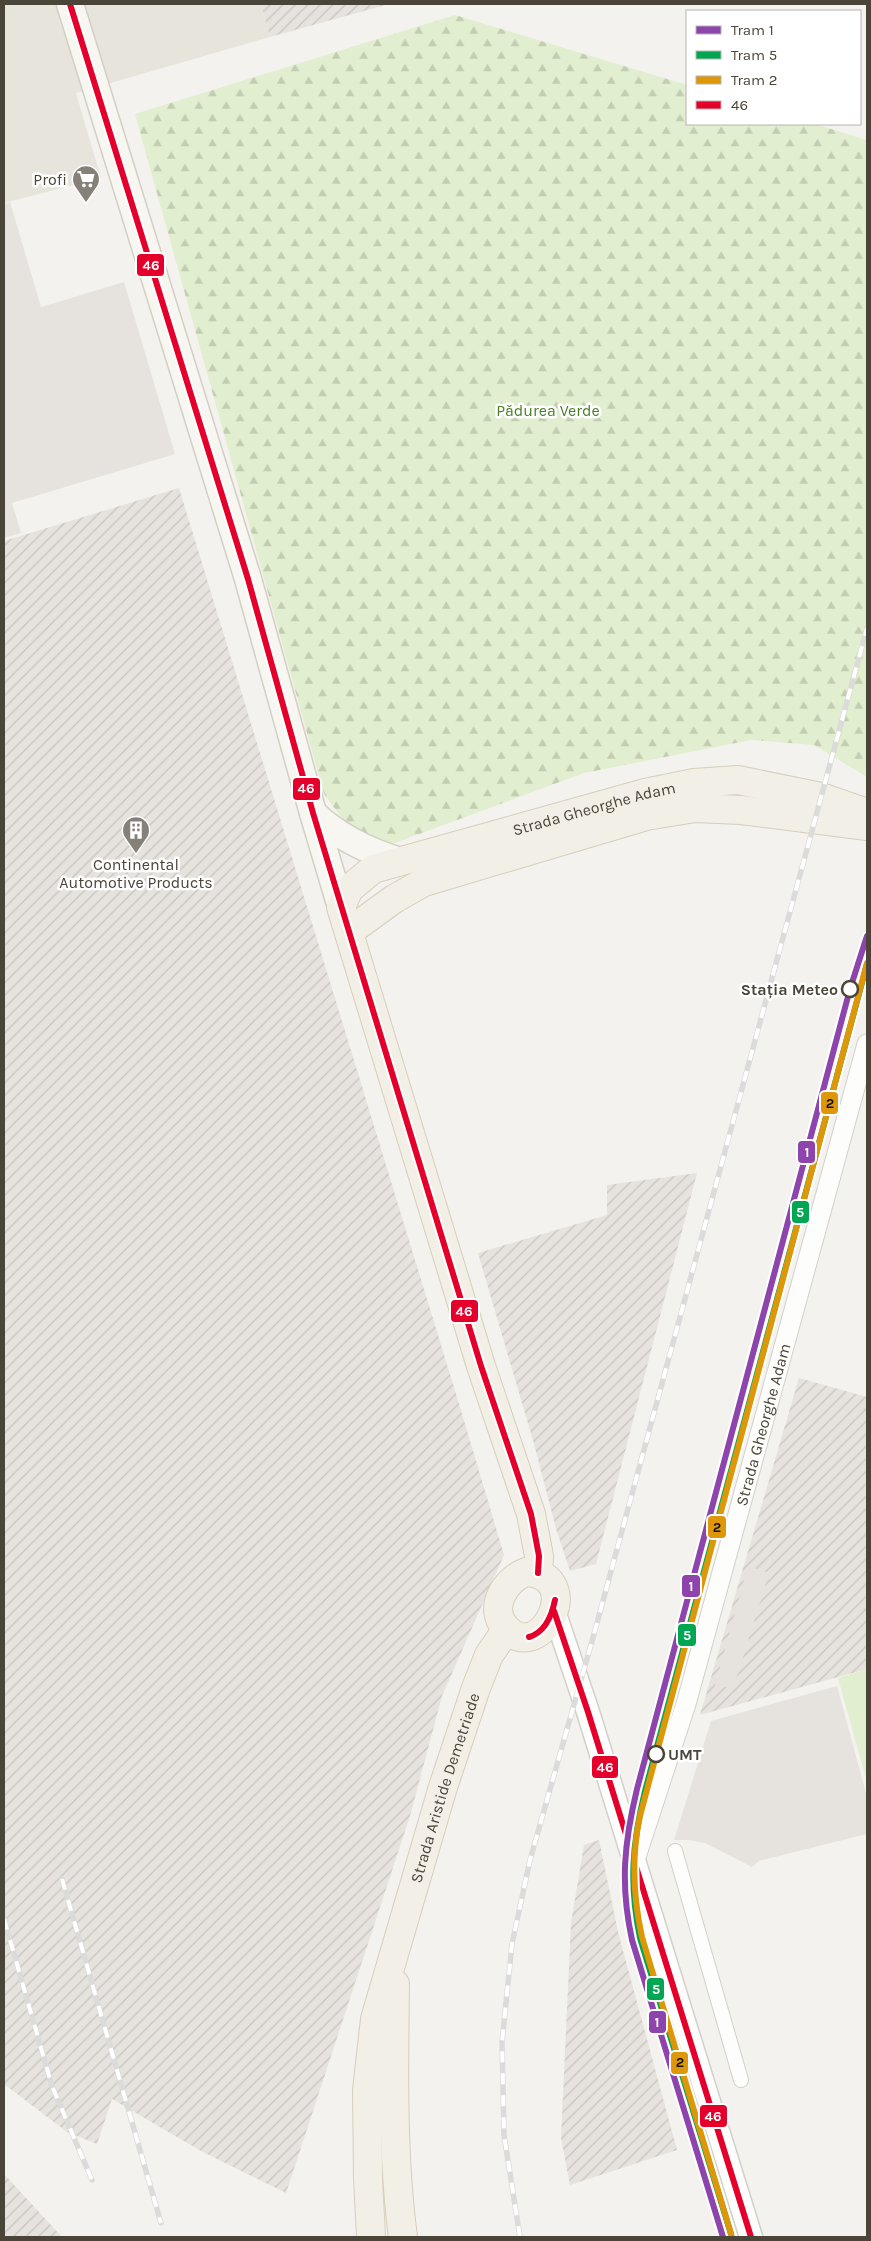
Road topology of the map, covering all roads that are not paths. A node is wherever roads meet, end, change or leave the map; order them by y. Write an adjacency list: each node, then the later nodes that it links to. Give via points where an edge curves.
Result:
1 (70, 4): 2 (main road, via 248,579)
2 (313, 813): 5 (main road, via 333,832 370,852); 6 (main road)
3 (867, 813): 5 (main road, Strada Gheorghe Adam, via 821,797 738,780 694,782)
4 (867, 826): 6 (main road, Strada Gheorghe Adam, via 741,810 695,808 646,816 424,882 394,899)
5 (400, 861): 6 (main road, Strada Gheorghe Adam, via 373,869 349,888)
6 (346, 919): 8 (main road, via 481,1366 531,1514)
7 (867, 1044): 14 (street, Strada Gheorghe Adam, via 686,1704)
8 (538, 1573): 9 (main road, via 553,1584); 10 (main road, via 518,1575 502,1593 498,1613)
9 (554, 1611): 11 (main road, via 550,1621); 12 (street)
10 (507, 1629): 11 (main road, via 520,1638); 15 (main road, Strada Aristide Demetriade, via 489,1655 473,1697 434,1814)
11 (535, 1636): 12 (street)
12 (569, 1660): 14 (street)
13 (675, 1852): 16 (street)
14 (635, 1860): 19 (street)
15 (395, 1952): 17 (main road, Strada Aristide Demetriade, via 375,2019 368,2090); 18 (main road, Strada Aristide Demetriade, via 394,2070)
16 (741, 2080)
17 (371, 2237)
18 (403, 2237)
19 (751, 2237)

